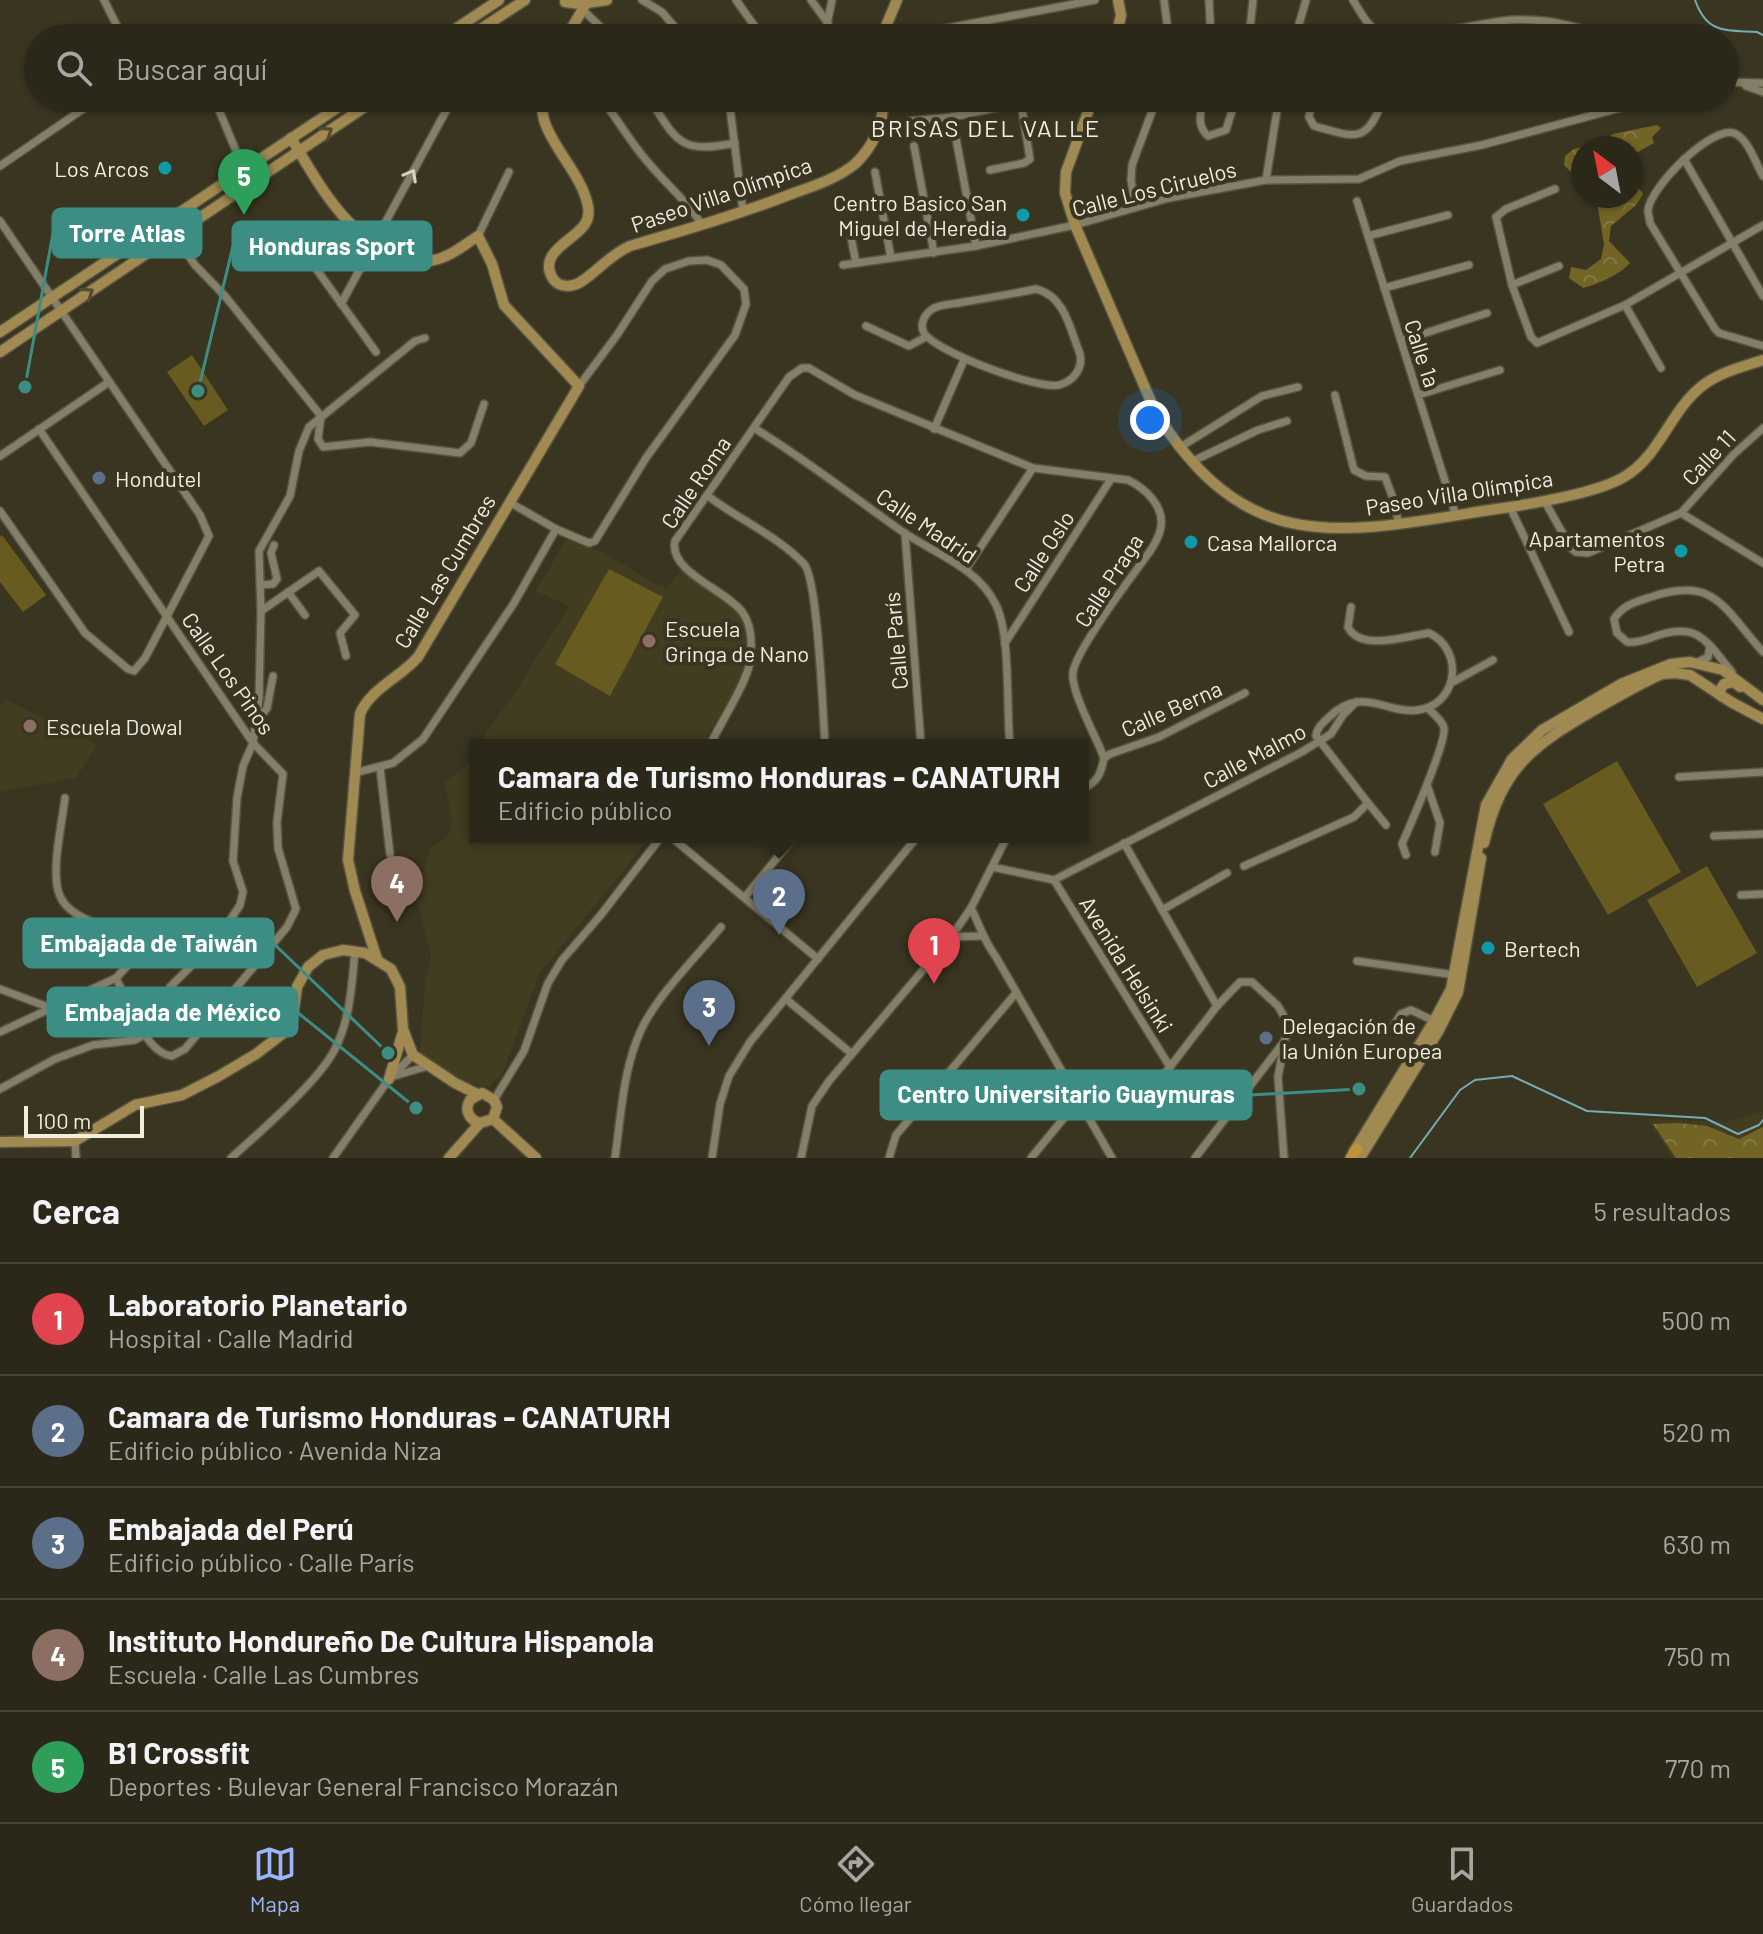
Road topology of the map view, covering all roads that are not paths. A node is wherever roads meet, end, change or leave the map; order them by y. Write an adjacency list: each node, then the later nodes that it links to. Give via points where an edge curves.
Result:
1 (104, 0): 21 (street)
2 (525, 0): 19 (main road)
3 (607, 0): 18 (main road)
4 (642, 0): 28 (street)
5 (736, 0): 29 (street)
6 (811, 0): 20 (street)
7 (832, 0): 20 (street)
8 (897, 0): 30 (main road)
9 (1095, 0): 31 (street)
10 (1118, 0): 32 (main road)
11 (1164, 0): 33 (street)
12 (1209, 0): 34 (street)
13 (1253, 0): 35 (street)
14 (1306, 0): 36 (street)
15 (1353, 0): 37 (street)
16 (497, 1): 22 (main road)
17 (562, 1): 18 (main road); 25 (main road, via 571,10)
18 (586, 4): 26 (main road); 27 (street)
19 (498, 17): 23 (main road); 24 (street)
20 (828, 23)
21 (116, 24)
22 (461, 24)
23 (488, 24)
24 (494, 24)
25 (570, 24)
26 (575, 24)
27 (601, 24)
28 (672, 24)
29 (753, 24)
30 (887, 24)
31 (969, 24)
32 (1119, 24)
33 (1167, 24)
34 (1210, 24)
35 (1250, 24)
36 (1299, 24)
37 (1369, 24)
38 (1485, 24): 39 (street)
39 (1564, 24)
40 (1763, 83): 42 (street)
41 (1739, 84): 42 (street)
42 (1744, 85): 43 (street)
43 (1763, 92)
44 (79, 112): 71 (street)
45 (219, 112): 72 (street)
46 (331, 112): 66 (main road)
47 (357, 112): 69 (main road, one-way to 47)
48 (445, 112): 91 (street, one-way to 48)
49 (544, 112): 84 (main road, Paseo Villa Olímpica, via 588,210 583,227 551,257 549,268 556,282 575,284 623,249)
50 (611, 112): 84 (street)
51 (658, 112): 67 (street, via 680,141 704,148)
52 (731, 112): 67 (street)
53 (882, 112): 81 (main road, Paseo Villa Olímpica, via 879,127 855,164 806,189)
54 (977, 112): 64 (street)
55 (1022, 112): 73 (street, via 1030,159)
56 (1088, 112): 85 (main road, Paseo Villa Olímpica, via 1064,182)
57 (1152, 112): 80 (street, via 1132,165)
58 (1202, 112): 59 (street, via 1201,127 1208,136 1226,130)
59 (1232, 112)
60 (1277, 112): 77 (street)
61 (1310, 112): 62 (street, via 1314,126 1355,135 1369,129)
62 (1378, 112)
63 (1605, 112): 77 (street, Calle Los Ciruelos, via 1400,161 1359,179)
64 (952, 117): 65 (street); 93 (street)
65 (910, 121)
66 (291, 138): 69 (main road); 72 (main road)
67 (735, 143): 81 (street)
68 (914, 146): 94 (street)
69 (299, 151): 87 (main road); 91 (main road, via 341,216)
70 (1684, 159): 76 (street, via 1724,132 1735,133); 92 (street); 101 (street, via 1648,210 1650,223)
71 (0, 166)
72 (244, 170): 105 (main road)
73 (990, 170)
74 (509, 172): 88 (street)
75 (875, 172): 95 (street)
76 (1763, 176)
77 (1266, 180): 80 (street, Calle Los Ciruelos)
78 (1555, 189): 102 (street, via 1496,217)
79 (1357, 201): 89 (street, Calle 1a)
80 (1135, 206): 85 (street, Calle Los Ciruelos)
81 (743, 211): 84 (main road, Paseo Villa Olímpica)
82 (1448, 215): 89 (street)
83 (0, 221): 105 (street)
84 (702, 225)
85 (1075, 225): 93 (street, Calle Los Ciruelos); 135 (main road, Paseo Villa Olímpica, via 1155,411)
86 (1763, 225): 92 (street)
87 (174, 235): 108 (main road, one-way to 87); 129 (street)
88 (478, 236): 91 (main road, via 427,261 392,254); 124 (main road, via 504,305)
89 (1368, 236): 103 (street, Calle 1a)
90 (851, 237): 96 (street)
91 (374, 243): 106 (street)
92 (1733, 243): 101 (street); 104 (street)
93 (976, 246): 94 (street, Calle Los Ciruelos)
94 (934, 253): 95 (street, Calle Los Ciruelos)
95 (891, 258): 96 (street, Calle Los Ciruelos)
96 (856, 263): 97 (street, Calle Los Ciruelos)
97 (843, 265)
98 (1469, 265): 103 (street)
99 (1559, 266): 102 (street)
100 (317, 270): 106 (street)
101 (1680, 274): 107 (street); 115 (street, via 1719,333)
102 (1512, 285): 107 (street, via 1537,343)
103 (1384, 288): 114 (street, Calle 1a)
104 (1763, 296)
105 (52, 297): 108 (street); 111 (main road)
106 (341, 304): 117 (street)
107 (1625, 305): 121 (street)
108 (61, 311): 116 (main road); 123 (street)
109 (1487, 313): 114 (street)
110 (866, 326): 112 (street, via 909,346)
111 (0, 332)
112 (926, 337): 118 (street); 118 (street, via 923,320 935,308 1036,289 1059,302 1082,362 1078,372 1060,385 1044,385)
113 (425, 338): 129 (street)
114 (1401, 341): 127 (street, Calle 1a)
115 (1763, 346)
116 (0, 352)
117 (376, 352)
118 (964, 360): 134 (street)
119 (1763, 360): 141 (main road, Paseo Villa Olímpica, via 1700,388 1645,461 1627,476)
120 (809, 368): 131 (street, Calle Roma, via 789,377); 134 (street, Calle Praga, via 855,395)
121 (1661, 368)
122 (1500, 370): 127 (street)
123 (109, 382): 133 (street); 158 (street, via 208,530 207,543)
124 (579, 386): 142 (main road, Calle Las Cumbres); 148 (street, via 665,269 700,259 715,261 744,289 746,304 735,335 646,458 595,541)
125 (1298, 387): 135 (street, via 1262,396)
126 (1335, 395): 147 (street, via 1354,470 1385,477)
127 (1418, 395): 146 (street, Calle 1a)
128 (484, 404): 129 (street, via 471,443 460,453 370,442 323,447 318,439)
129 (321, 416): 153 (street, via 304,434 290,496 259,551)
130 (1287, 421): 137 (street)
131 (754, 428): 140 (street, Calle Roma); 149 (street, Calle Madrid)
132 (1763, 428): 145 (street, Calle 11)
133 (39, 429): 136 (street); 158 (street, Calle Los Pinos)
134 (934, 429): 138 (street, Calle Praga)
135 (1179, 448): 137 (main road, Paseo Villa Olímpica)
136 (0, 456)
137 (1191, 462): 147 (main road, Paseo Villa Olímpica, via 1233,497 1290,524 1348,530)
138 (1033, 468): 139 (street, Calle Praga); 152 (street)
139 (1111, 479): 160 (street, Calle Oslo); 183 (street, Calle Praga, via 1139,485 1161,517 1161,528 1073,669 1074,688)
140 (708, 496): 177 (street, Calle Roma, via 675,541 675,556 743,613 751,648 750,666); 178 (street, via 785,548 808,570)
141 (1544, 500): 143 (main road, Paseo Villa Olímpica); 145 (street, via 1571,548 1583,554)
142 (509, 502): 148 (street); 186 (main road, Calle Las Cumbres, via 418,657 363,705)
143 (1510, 507): 146 (main road, Paseo Villa Olímpica); 159 (street)
144 (0, 511): 158 (street, via 85,633 128,669 139,667)
145 (1681, 513): 151 (street)
146 (1456, 516): 147 (main road, Paseo Villa Olímpica)
147 (1399, 525)
148 (556, 529): 184 (street, via 434,725 405,756)
149 (905, 533): 152 (street, Calle Madrid); 179 (street, Calle París)
150 (274, 545): 153 (street, via 277,579)
151 (1763, 562)
152 (966, 569): 160 (street, Calle Madrid, via 995,603)
153 (260, 585): 156 (street)
154 (288, 592): 156 (street); 157 (street); 163 (street, via 315,572 322,573 355,615 340,633)
155 (1351, 607): 168 (street, via 1348,627 1356,638 1436,636 1453,659)
156 (261, 611): 176 (street)
157 (305, 615)
158 (168, 617): 182 (street, Calle Los Pinos)
159 (1569, 632)
160 (1005, 643): 180 (street, Calle Madrid)
161 (1710, 646): 162 (street, via 1680,629 1627,642 1617,633 1614,619 1625,606 1672,590 1704,591 1717,598); 165 (street, via 1708,657); 167 (street)
162 (1763, 652)
163 (346, 656)
164 (1493, 660): 168 (street)
165 (1696, 663): 167 (main road); 220 (main road, via 1671,664 1621,684 1542,730 1512,759 1486,805)
166 (273, 676): 176 (street, via 267,708)
167 (1737, 679): 170 (main road)
168 (1451, 683): 173 (street)
169 (1245, 693): 183 (street, Calle Berna)
170 (1757, 695): 171 (main road, via 1734,682 1720,690); 174 (main road, via 1756,705)
171 (1721, 696): 174 (main road); 249 (main road, via 1690,675 1662,674 1549,736 1516,768 1487,831 1458,992)
172 (1356, 702): 173 (street); 181 (street, Calle Malmo); 181 (street, via 1339,708 1318,728)
173 (1428, 708): 189 (street, via 1444,728)
174 (1744, 710): 175 (main road)
175 (1763, 719)
176 (255, 723): 182 (street)
177 (713, 739)
178 (825, 739)
179 (921, 739)
180 (1010, 739)
181 (1318, 742): 191 (street); 200 (street, Calle Malmo)
182 (253, 743): 231 (street, via 237,798 233,861 243,892 240,905 217,940 176,979 165,997 160,1023); 231 (street, Calle Los Pinos, via 283,774 278,848 295,915 179,1054 165,1055)
183 (1104, 758): 188 (street, Calle Berna, via 1101,774)
184 (380, 768): 186 (street); 202 (street)
185 (1763, 772): 187 (street)
186 (354, 773): 217 (main road, Calle Las Cumbres, via 349,868)
187 (1679, 777)
188 (1089, 784)
189 (1427, 785): 201 (street, via 1440,823); 203 (street, via 1402,844)
190 (65, 798): 221 (street, via 58,893 76,915 122,937 131,957)
191 (1368, 803): 192 (street); 204 (street, via 1354,817)
192 (1386, 825)
193 (1763, 834): 194 (street)
194 (1714, 836)
195 (656, 843): 242 (street, via 562,960 548,983 524,1051)
196 (678, 843): 210 (street)
197 (789, 843): 210 (street)
198 (912, 843): 218 (street)
199 (1004, 843): 205 (street)
200 (1124, 843): 207 (street, Calle Malmo); 212 (street)
201 (1435, 852)
202 (390, 854)
203 (1406, 855)
204 (1244, 866)
205 (992, 867): 207 (street); 211 (street)
206 (1227, 873): 212 (street)
207 (1054, 880): 236 (street, Avenida Helsinki)
208 (1763, 894): 209 (street)
209 (1741, 895)
210 (745, 897): 218 (street)
211 (971, 908): 214 (street); 215 (street)
212 (1162, 910): 225 (street)
213 (721, 927): 255 (street, via 642,1029 630,1063)
214 (980, 936): 215 (street); 223 (street)
215 (951, 937): 233 (street)
216 (355, 951): 217 (main road); 247 (main road, via 323,955 308,967 297,987 289,1025 263,1050 182,1095 119,1112); 251 (street, via 351,996 336,1048 314,1077)
217 (377, 959): 229 (main road, via 391,969 400,987)
218 (818, 959): 224 (street)
219 (1357, 961): 220 (street)
220 (1455, 975): 227 (main road)
221 (116, 978): 226 (street); 231 (street)
222 (0, 989): 226 (street)
223 (1016, 993): 243 (street); 258 (street, via 896,1135)
224 (786, 999): 233 (street); 256 (street, via 729,1076)
225 (1217, 1006): 232 (street, via 1240,982 1252,982 1286,1020); 236 (street)
226 (48, 1007): 230 (street)
227 (1434, 1021): 228 (street, via 1411,1010); 249 (main road)
228 (1392, 1028)
229 (403, 1029): 234 (main road); 237 (main road)
230 (0, 1032)
231 (144, 1036): 239 (street, via 93,1045)
232 (1284, 1041): 261 (street); 262 (street, via 1278,1077)
233 (852, 1054): 257 (street, via 812,1106)
234 (413, 1055): 235 (main road); 237 (street)
235 (428, 1066): 237 (street); 238 (main road)
236 (1170, 1067): 240 (street)
237 (389, 1079): 252 (street)
238 (455, 1083): 241 (main road); 244 (main road)
239 (0, 1089)
240 (1144, 1093)
241 (477, 1094): 242 (main road); 244 (main road)
242 (494, 1100): 245 (main road)
243 (1078, 1101): 259 (street); 260 (street)
244 (467, 1104): 246 (main road)
245 (493, 1119): 246 (main road); 254 (main road)
246 (475, 1121): 253 (main road)
247 (75, 1141): 248 (main road); 250 (street)
248 (0, 1142)
249 (1357, 1156)
250 (76, 1158)
251 (231, 1158)
252 (333, 1158)
253 (449, 1158)
254 (536, 1158)
255 (615, 1158)
256 (712, 1158)
257 (801, 1158)
258 (889, 1158)
259 (1031, 1158)
260 (1112, 1158)
261 (1195, 1158)
262 (1284, 1158)

